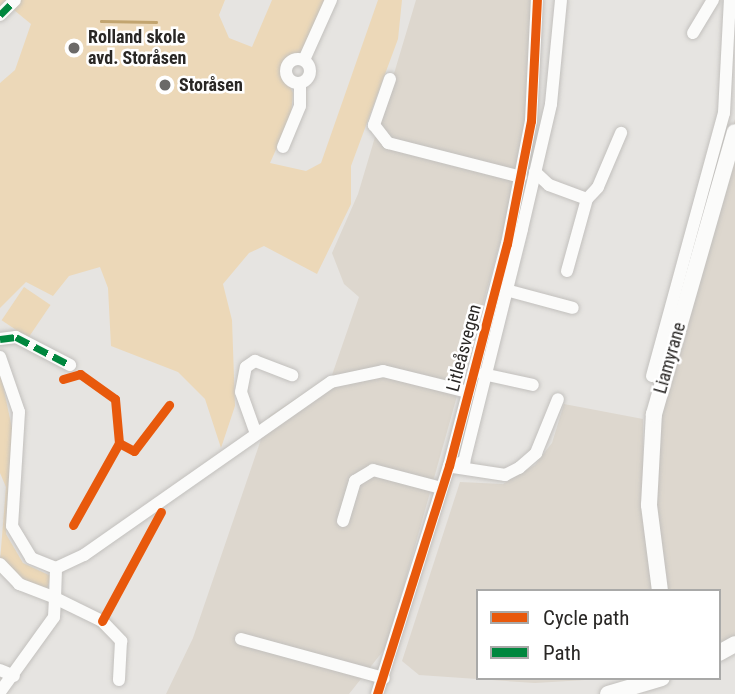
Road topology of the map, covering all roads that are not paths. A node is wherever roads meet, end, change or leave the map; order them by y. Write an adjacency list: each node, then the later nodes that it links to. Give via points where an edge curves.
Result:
1 (15, 0): 7 (street)
2 (331, 0): 12 (street, via 304,60 310,73 300,83 300,106)
3 (537, 0): 14 (street, Litleåsvegen)
4 (561, 0): 13 (street, Litleåsvegen, via 554,86)
5 (713, 0): 8 (street)
6 (730, 0): 24 (street, via 724,113)
7 (0, 15)
8 (693, 33)
9 (390, 79): 14 (street, via 374,125 388,143)
10 (621, 132): 15 (street, via 598,187)
11 (735, 132): 34 (main road, Liamyrane, via 654,414 649,505)
12 (283, 147)
13 (535, 172): 15 (street, via 549,185); 17 (street, Litleåsvegen)
14 (521, 177): 26 (street, Litleåsvegen)
15 (587, 199): 16 (street)
16 (567, 271)
17 (506, 290): 18 (street); 22 (street, Litleåsvegen)
18 (573, 309)
19 (0, 339): 21 (street, via 16,337)
20 (0, 357): 33 (street, via 20,427 12,526 31,558)
21 (71, 365)
22 (483, 374): 25 (street, Litleåsvegen); 29 (street, Litleåsvegen, via 464,462)
23 (292, 375): 28 (street, via 255,361 246,367 241,392)
24 (652, 376)
25 (533, 385)
26 (468, 392): 28 (street, via 383,371 345,376); 29 (street, Litleåsvegen)
27 (558, 399): 29 (street, via 536,453 519,468 505,475)
28 (255, 431): 33 (street, via 84,555)
29 (449, 466): 30 (street, Litleåsvegen)
30 (441, 488): 31 (street, via 373,470 355,481); 39 (street, Litleåsvegen)
31 (343, 521)
32 (0, 564): 35 (street, via 26,588)
33 (56, 568): 35 (street)
34 (660, 589)
35 (55, 598): 38 (street, via 54,617); 40 (street, via 102,621 121,641)
36 (241, 639): 39 (street)
37 (0, 670): 38 (street)
38 (14, 676): 42 (street)
39 (384, 678): 43 (street, Litleåsvegen)
40 (119, 680)
41 (655, 680): 44 (main road)
42 (0, 692)
43 (377, 694)
44 (608, 694)

